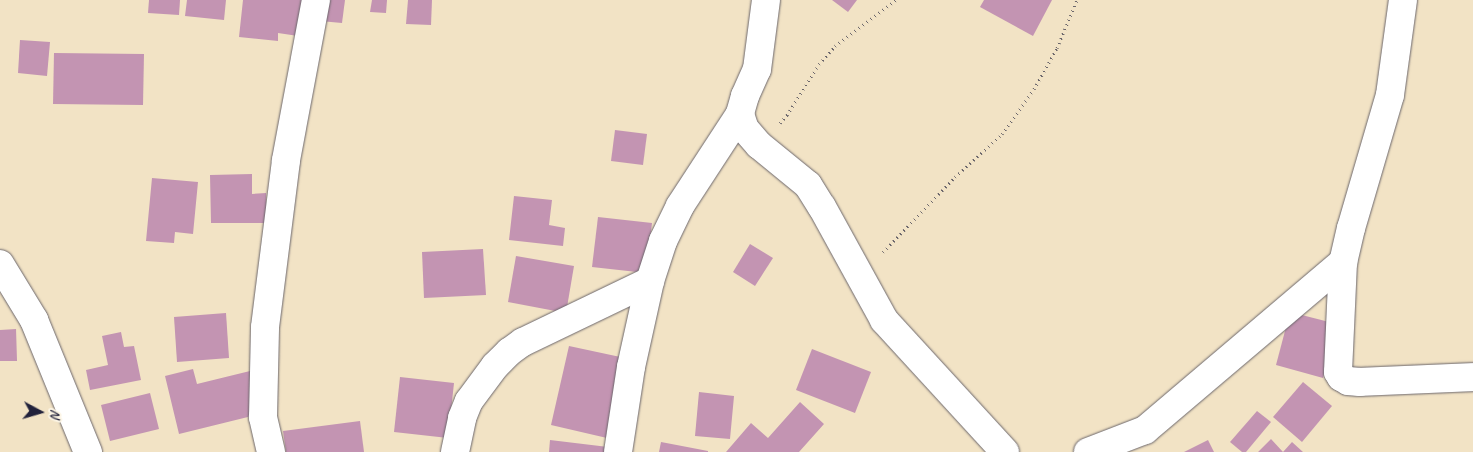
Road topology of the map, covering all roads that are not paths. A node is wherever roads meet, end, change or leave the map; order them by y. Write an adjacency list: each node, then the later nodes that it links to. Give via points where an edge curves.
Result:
1 (316, 0): 10 (street, via 286,160 265,328 263,417)
2 (766, 0): 4 (street, via 756,69)
3 (1403, 0): 5 (street, via 1390,95)
4 (740, 114): 7 (street, via 680,206); 13 (street, via 745,129 759,145 808,185 884,320)
5 (1343, 262): 8 (street, via 1338,372 1341,377 1360,382); 14 (street, via 1144,430)
6 (0, 264): 9 (street, via 34,320)
7 (650, 281): 11 (street, via 523,342 509,352 469,401); 12 (street, via 631,367)
8 (1473, 377)
9 (88, 452)
10 (272, 452)
11 (455, 452)
12 (618, 452)
13 (1006, 452)
14 (1088, 452)

